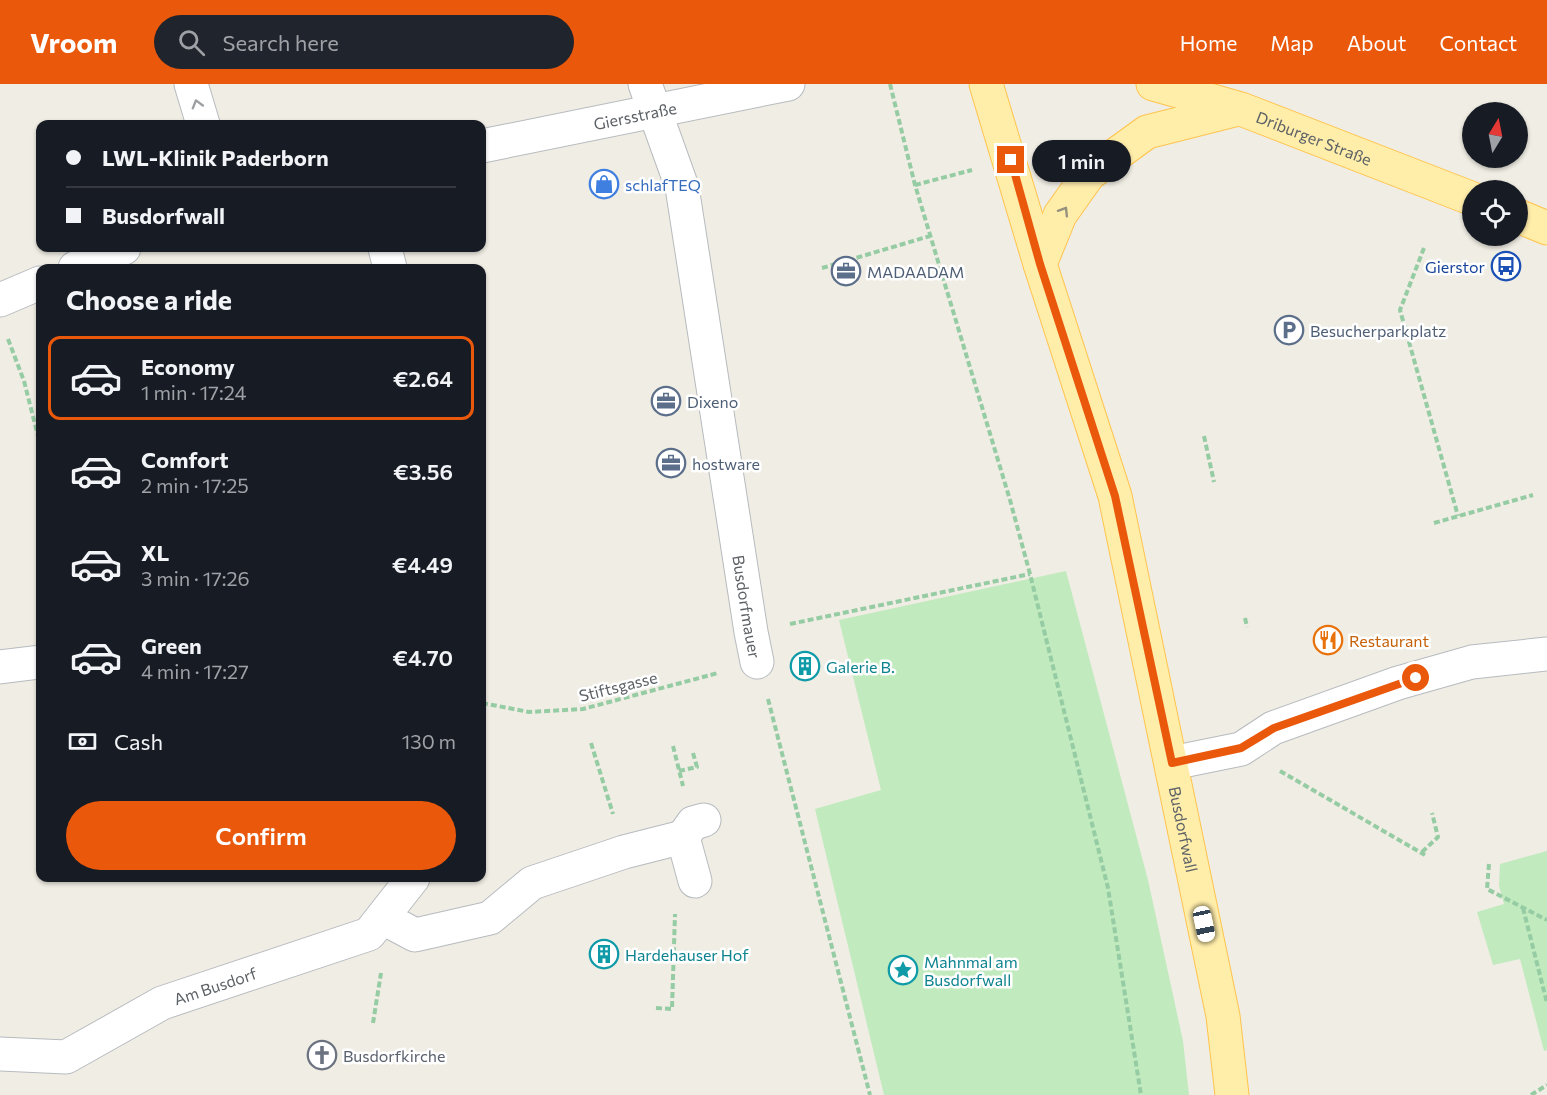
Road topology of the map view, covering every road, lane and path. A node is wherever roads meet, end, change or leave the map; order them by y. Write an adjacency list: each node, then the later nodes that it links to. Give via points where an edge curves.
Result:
1 (191, 84): 8 (street, one-way to 1)
2 (788, 84): 6 (street, Giersstraße)
3 (890, 84): 13 (path)
4 (986, 84): 17 (main road, Busdorfwall)
5 (1153, 84): 7 (main road, Driburger Straße)
6 (650, 98): 9 (street, Giersstraße); 30 (street, Busdorfmauer, via 682,188)
7 (1241, 109): 10 (main road, Driburger Straße); 17 (main road, one-way to 7, via 1060,215 1089,174 1147,132)
8 (202, 120)
9 (486, 145)
10 (1462, 195)
11 (1528, 220): 12 (main road)
12 (1547, 228)
13 (930, 236): 18 (path); 27 (path)
14 (1424, 248): 25 (path, via 1400,310)
15 (114, 252): 16 (street)
16 (85, 264)
17 (1040, 264): 38 (main road, Busdorfwall, via 1115,496)
18 (822, 268)
19 (36, 286): 20 (street)
20 (2, 315): 21 (path)
21 (36, 428)
22 (1204, 436): 23 (path)
23 (1214, 482)
24 (1533, 495): 25 (path)
25 (1458, 516): 26 (path)
26 (1434, 523)
27 (1030, 574): 30 (path, Stiftsgasse); 54 (path, via 1108,888)
28 (1245, 618): 29 (path)
29 (1247, 627)
30 (754, 647): 34 (path, Stiftsgasse, via 583,709 529,712); 53 (path, Busdorfmauer)
31 (1547, 654): 36 (street, via 1472,662 1398,683 1274,728)
32 (36, 662): 33 (street)
33 (0, 667)
34 (486, 704)
35 (591, 744): 41 (path)
36 (1241, 748): 38 (street); 40 (path, via 1424,853 1438,837)
37 (693, 753): 39 (path, via 697,767)
38 (1172, 763): 55 (main road, Busdorfwall, via 1223,1016)
39 (679, 771)
40 (1432, 813)
41 (624, 852): 43 (street, via 694,829); 47 (street, via 532,884 490,918 415,935)
42 (1489, 864): 45 (path, via 1487,889)
43 (694, 881): 49 (path, via 676,894 672,1009)
44 (410, 882): 47 (street)
45 (1523, 908): 46 (path); 48 (path)
46 (1547, 920)
47 (376, 926): 50 (path, via 382,965); 51 (street, Am Busdorf, via 162,1003 66,1057)
48 (1547, 1003)
49 (656, 1008)
50 (373, 1023)
51 (0, 1054)
52 (1547, 1085): 56 (path)
53 (870, 1095)
54 (1141, 1095)
55 (1232, 1095)
56 (1531, 1095)

